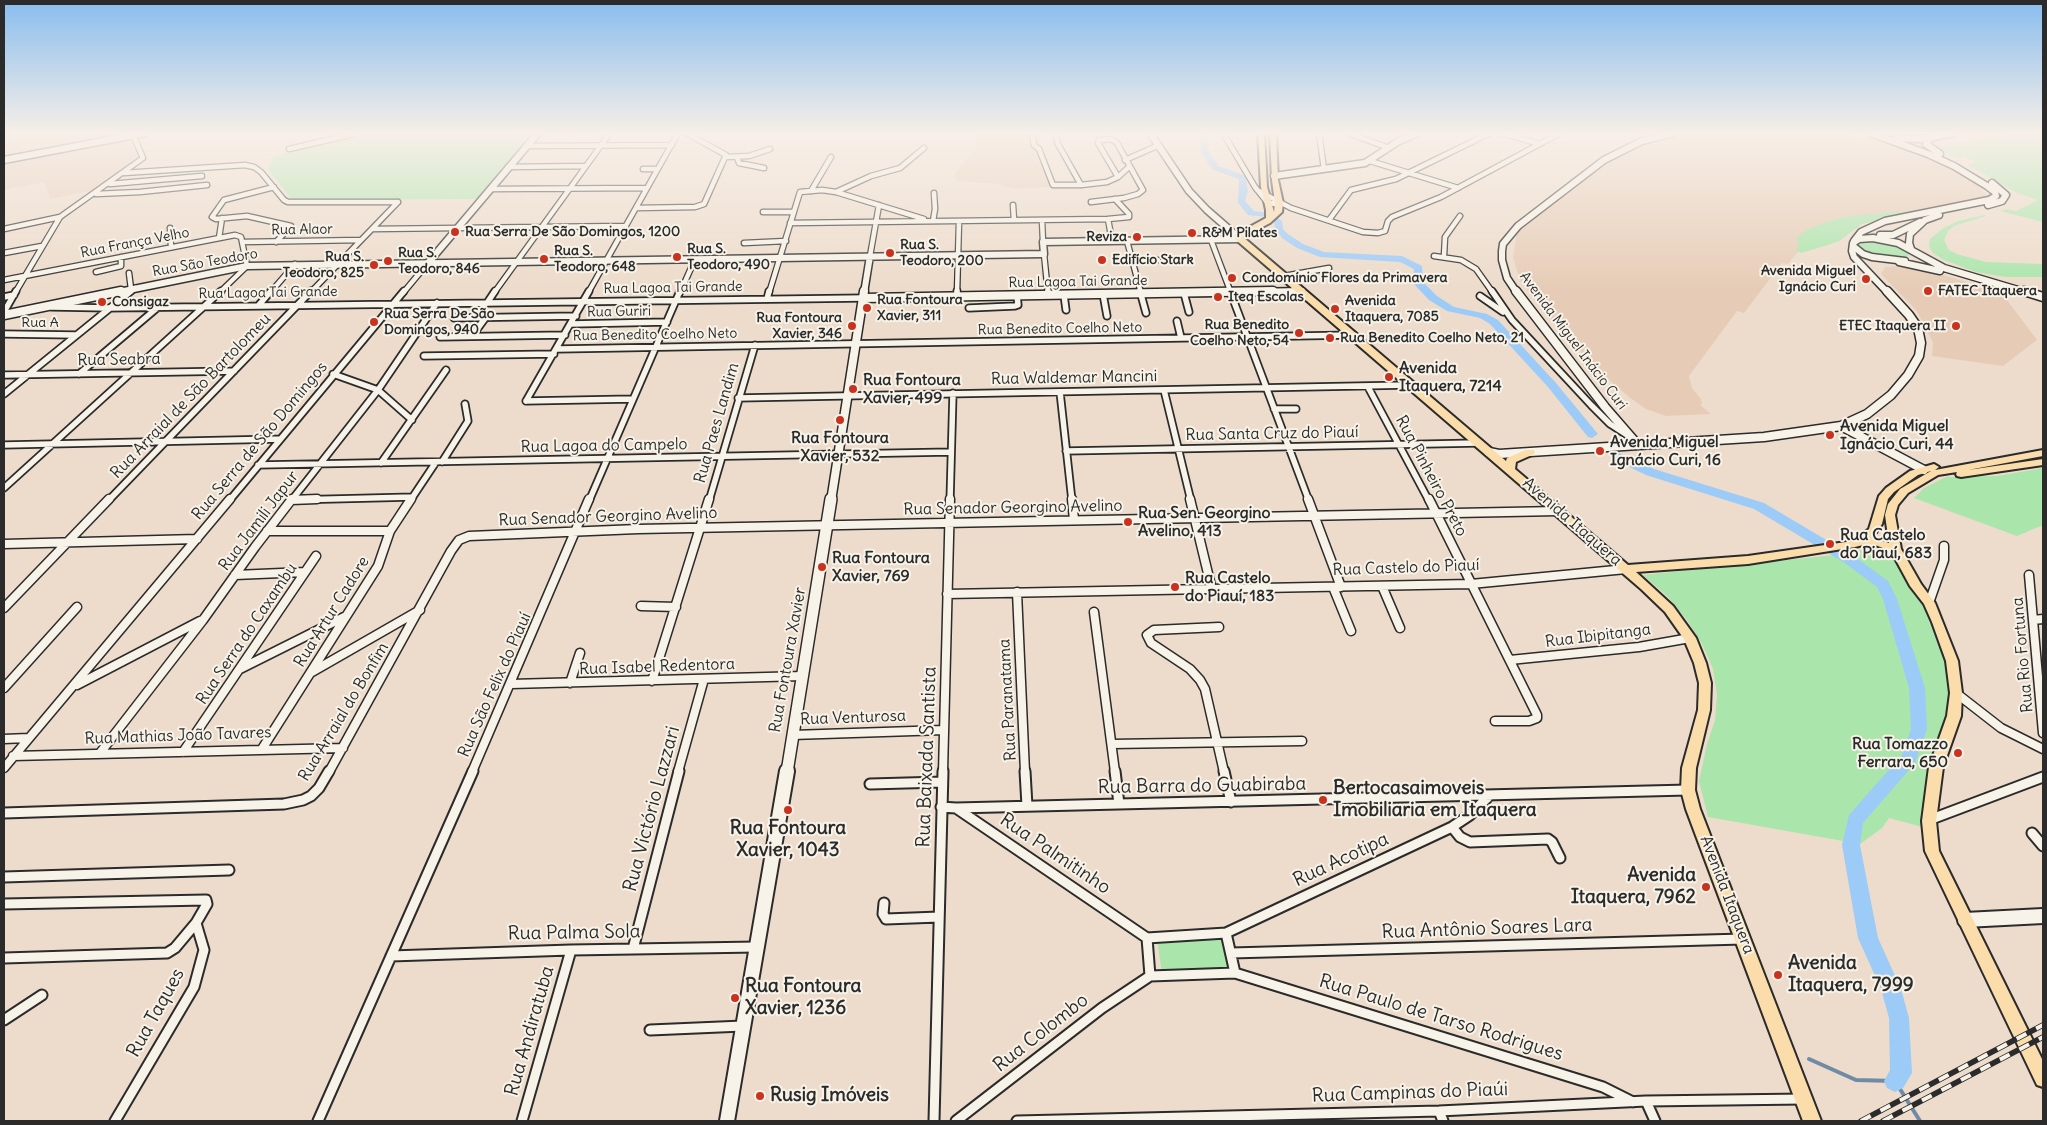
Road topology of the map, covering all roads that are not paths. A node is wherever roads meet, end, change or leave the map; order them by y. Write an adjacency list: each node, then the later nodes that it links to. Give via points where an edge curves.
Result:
1 (107, 186): 27 (street)
2 (202, 186): 27 (street)
3 (493, 186): 23 (street, Rua Serra de São Domingos)
4 (573, 186): 20 (street)
5 (711, 186): 34 (street, via 701,206)
6 (814, 186): 24 (street)
7 (850, 186): 25 (street)
8 (1142, 186): 29 (street, via 1143,190 1138,194)
9 (1185, 186): 58 (street)
10 (1254, 186): 28 (street)
11 (1266, 186): 28 (main road)
12 (1276, 186): 31 (main road)
13 (1372, 186): 44 (street, via 1351,190)
14 (1450, 186): 22 (street)
15 (1463, 186): 22 (street)
16 (1571, 186): 174 (street, Avenida Miguel Inácio Curi, via 1518,226 1503,244 1504,268 1514,289)
17 (1984, 186): 48 (street, via 1996,194 1994,198)
18 (1996, 186): 45 (street, via 2006,195 2000,202)
19 (274, 187): 39 (street, via 224,200 212,217); 56 (street, Rua Arraial de São Bartolomeu, via 284,200 293,202 398,202)
20 (571, 188): 21 (street); 23 (street); 51 (street)
21 (647, 188): 34 (street)
22 (1458, 188): 44 (street, via 1392,217 1382,232 1363,232)
23 (490, 189): 54 (street, Rua Serra de São Domingos)
24 (811, 190): 25 (street); 36 (street, via 799,193)
25 (836, 192): 32 (street)
26 (934, 193): 46 (street)
27 (95, 194): 38 (street)
28 (1267, 198): 31 (street); 41 (main road)
29 (1115, 199): 30 (street); 40 (street, via 1130,216)
30 (1091, 202)
31 (1279, 204): 41 (main road, via 1278,212); 44 (street)
32 (879, 205): 46 (street); 49 (street, Rua Fontoura Xavier)
33 (1013, 205): 42 (street)
34 (636, 208): 52 (street)
35 (763, 212): 36 (street)
36 (794, 212): 50 (street)
37 (1460, 216): 77 (street, via 1445,237)
38 (60, 218): 55 (street); 69 (street)
39 (222, 218): 57 (street); 65 (street, via 247,216 291,226)
40 (1108, 219): 43 (street); 62 (street)
41 (1270, 219): 58 (main road)
42 (1014, 220): 43 (street); 47 (street)
43 (1042, 220): 67 (street)
44 (1329, 220)
45 (1925, 220): 48 (street, via 1890,236 1873,232 1874,227); 71 (street, via 1910,234)
46 (932, 221): 47 (street); 49 (street)
47 (959, 221): 74 (street)
48 (1885, 221): 68 (street, via 1860,232)
49 (876, 222): 50 (street); 75 (street, Rua Fontoura Xavier)
50 (790, 223): 61 (street)
51 (544, 226): 52 (street); 54 (street); 84 (street)
52 (626, 226): 81 (street)
53 (170, 228): 70 (street)
54 (456, 228): 56 (street); 86 (street, Rua Serra de São Domingos)
55 (4, 229)
56 (372, 229): 59 (street, Rua Arraial de São Bartolomeu)
57 (219, 238): 64 (street, Rua França Velho, via 238,235); 70 (street, Rua França Velho)
58 (1239, 238): 60 (street); 94 (main road, Avenida Itaquera)
59 (361, 240): 65 (street, Rua Alaor); 88 (street, Rua Arraial de São Bartolomeu)
60 (1211, 240): 63 (street); 99 (street)
61 (786, 241): 66 (street); 79 (street)
62 (1112, 241): 63 (street); 67 (street)
63 (1127, 241): 82 (street)
64 (242, 242): 65 (street, Rua Alaor); 89 (street)
65 (276, 242)
66 (744, 242)
67 (1042, 242): 73 (street)
68 (1854, 243): 71 (street, via 1865,238 1881,239); 85 (street, via 1856,250); 95 (street, via 1854,257)
69 (42, 246): 72 (street); 93 (street)
70 (171, 247): 78 (street, Rua França Velho)
71 (1913, 250): 85 (street, via 1916,257 1913,260); 111 (street, via 1934,264)
72 (4, 253)
73 (1044, 254): 74 (street, Rua São Teodoro); 105 (street)
74 (958, 255): 75 (street, Rua São Teodoro); 109 (street)
75 (870, 256): 79 (street, Rua São Teodoro); 110 (street, Rua Fontoura Xavier)
76 (1434, 256): 77 (street)
77 (1444, 256): 128 (street, via 1461,260 1476,269)
78 (122, 257): 91 (street, via 121,266); 93 (street, Rua França Velho)
79 (781, 258): 80 (street, Rua São Teodoro); 112 (street)
80 (695, 259): 81 (street, Rua São Teodoro); 113 (street, Rua São Felix do Piauí)
81 (607, 260): 84 (street, Rua São Teodoro); 114 (street)
82 (1132, 260): 83 (street); 102 (street)
83 (1158, 260)
84 (519, 261): 86 (street, Rua São Teodoro); 115 (street)
85 (1896, 262): 95 (street, via 1877,267 1873,271); 111 (street)
86 (428, 263): 88 (street, Rua São Teodoro); 116 (street, Rua Serra de São Domingos)
87 (295, 264): 88 (street, Rua São Teodoro); 89 (street, Rua São Teodoro); 120 (street)
88 (339, 264): 118 (street, Rua Arraial de São Bartolomeu)
89 (247, 266): 97 (street, Rua São Teodoro); 119 (street)
90 (1329, 268): 94 (street)
91 (96, 272)
92 (129, 273): 97 (street)
93 (26, 276): 96 (street, Rua França Velho); 103 (street)
94 (1284, 276): 98 (main road, Avenida Itaquera)
95 (1874, 278): 173 (street, via 1903,306 1914,322 1920,334 1921,350 1914,366 1891,395 1867,414)
96 (4, 280)
97 (133, 288): 121 (street, Rua São Teodoro); 123 (street)
98 (1302, 291): 99 (street, Rua Lagoa Tai Grande); 140 (main road, Avenida Itaquera)
99 (1231, 292): 100 (street, Rua Lagoa Tai Grande); 143 (street)
100 (1184, 293): 102 (street, Rua Lagoa Tai Grande); 126 (street)
101 (1103, 294): 102 (street, Rua Lagoa Tai Grande); 106 (street, Rua Lagoa Tai Grande); 131 (street)
102 (1142, 294): 127 (street)
103 (14, 295): 108 (street); 129 (street)
104 (1018, 295): 105 (street, Rua Lagoa Tai Grande); 109 (street, Rua Lagoa Tai Grande); 124 (street, via 1017,306)
105 (1048, 295): 106 (street, Rua Lagoa Tai Grande)
106 (1064, 295): 125 (street)
107 (1480, 296): 128 (street)
108 (4, 297)
109 (957, 297): 110 (street, Rua Lagoa Tai Grande)
110 (864, 298): 112 (street, Rua Lagoa Tai Grande); 145 (street, Rua Fontoura Xavier)
111 (2043, 298)
112 (767, 299): 113 (street, Rua Lagoa Tai Grande)
113 (677, 301): 114 (street, Rua Lagoa Tai Grande); 135 (street, Rua São Felix do Piauí)
114 (583, 302): 115 (street, Rua Lagoa Tai Grande); 130 (street)
115 (490, 303): 117 (street, Rua Lagoa Tai Grande); 132 (street)
116 (392, 304): 117 (street, Rua Lagoa Tai Grande); 118 (street, Rua Lagoa Tai Grande); 155 (street, Rua Serra de São Domingos)
117 (437, 304): 161 (street, Rua Jamili Japur)
118 (300, 305): 120 (street, Rua Lagoa Tai Grande); 152 (street, Rua Arraial de São Bartolomeu)
119 (204, 306): 120 (street, Rua Lagoa Tai Grande); 122 (street, Rua Lagoa Tai Grande); 153 (street)
120 (258, 306)
121 (44, 307): 123 (street, Rua Lagoa Tai Grande); 129 (street, Rua São Teodoro)
122 (157, 307): 123 (street, Rua Lagoa Tai Grande); 154 (street)
123 (109, 308): 138 (street)
124 (969, 308)
125 (1066, 310)
126 (1189, 312)
127 (1146, 313)
128 (1505, 313): 174 (street, via 1610,424)
129 (4, 314)
130 (576, 316): 132 (street); 136 (street)
131 (1107, 316)
132 (484, 317): 133 (street); 141 (street)
133 (454, 318)
134 (1177, 321): 144 (street)
135 (667, 322): 136 (street, Rua Guriri); 147 (street, Rua São Felix do Piauí)
136 (571, 324): 139 (street)
137 (4, 334): 138 (street, Rua A)
138 (77, 335): 157 (street)
139 (565, 335): 141 (street); 148 (street)
140 (1353, 335): 143 (street, Rua Benedito Coelho Neto); 158 (main road, Avenida Itaquera)
141 (472, 336): 142 (street)
142 (440, 337)
143 (1247, 337): 144 (street, Rua Benedito Coelho Neto); 160 (street)
144 (1181, 338): 145 (street, Rua Benedito Coelho Neto)
145 (855, 343): 146 (street, Rua Benedito Coelho Neto); 166 (street, Rua Fontoura Xavier)
146 (755, 345): 147 (street, Rua Benedito Coelho Neto); 167 (street, Rua Paes Landim)
147 (655, 347): 148 (street, Rua Benedito Coelho Neto); 168 (street, Rua São Felix do Piauí)
148 (558, 348): 149 (street)
149 (554, 354): 150 (street); 168 (street, via 526,401)
150 (424, 356)
151 (446, 370): 172 (street)
152 (234, 371): 153 (street, Rua Seabra); 176 (street, Rua Arraial de São Bartolomeu)
153 (130, 373): 154 (street, Rua Seabra); 177 (street)
154 (79, 374): 157 (street, Rua Seabra)
155 (332, 374): 161 (street); 175 (street, Rua Serra de São Domingos)
156 (4, 375): 157 (street, Rua Seabra)
157 (27, 375): 165 (street)
158 (1410, 385): 159 (street, Rua Waldemar Mancini); 178 (main road, Avenida Itaquera)
159 (1368, 387): 160 (street, Rua Waldemar Mancini); 181 (street, Rua Pinheiro Preto)
160 (1267, 388): 162 (street, Rua Waldemar Mancini); 171 (street)
161 (378, 390): 172 (street); 197 (street, Rua Jamili Japur)
162 (1164, 390): 163 (street, Rua Waldemar Mancini); 184 (street)
163 (1060, 392): 164 (street, Rua Waldemar Mancini); 186 (street)
164 (953, 393): 166 (street, Rua Waldemar Mancini); 187 (street, Rua Baixada Santista)
165 (4, 394)
166 (847, 395): 167 (street, Rua Waldemar Mancini); 191 (street, Rua Fontoura Xavier)
167 (738, 398): 192 (street, Rua Paes Landim)
168 (632, 399): 193 (street, Rua São Felix do Piauí)
169 (465, 404): 194 (street, Rua Artur Cadore, via 468,421)
170 (1296, 409): 171 (street)
171 (1274, 410): 183 (street)
172 (412, 420): 196 (street)
173 (1841, 426): 179 (street, via 1764,437); 200 (street)
174 (1630, 436): 179 (street, Avenida Miguel Inácio Curi)
175 (280, 439): 176 (street); 198 (street, Rua Serra de São Domingos)
176 (166, 441): 177 (street); 219 (street, Rua Arraial de São Bartolomeu)
177 (53, 443): 180 (street); 202 (street)
178 (1479, 444): 181 (street, Rua Santa Cruz do Piauí); 185 (street); 188 (main road, Avenida Itaquera)
179 (1638, 444): 185 (street)
180 (4, 445)
181 (1399, 445): 183 (street, Rua Santa Cruz do Piauí); 206 (street, Rua Pinheiro Preto)
182 (2043, 446): 200 (main road)
183 (1287, 447): 184 (street, Rua Santa Cruz do Piauí); 207 (street)
184 (1177, 449): 186 (street, Rua Santa Cruz do Piauí); 208 (street)
185 (1545, 450): 189 (street)
186 (1066, 451): 209 (street)
187 (950, 452): 191 (street, Rua Lagoa do Campelo); 210 (street, Rua Baixada Santista)
188 (1490, 452): 189 (street); 199 (main road, Avenida Itaquera)
189 (1530, 452): 199 (main road, via 1511,460)
190 (2043, 453): 201 (main road)
191 (838, 455): 192 (street, Rua Lagoa do Campelo); 211 (street, Rua Fontoura Xavier)
192 (721, 458): 193 (street, Rua Lagoa do Campelo); 212 (street, Rua Paes Landim)
193 (606, 460): 194 (street, Rua Lagoa do Campelo); 215 (street, Rua São Felix do Piauí)
194 (439, 462): 196 (street, Rua Lagoa do Campelo); 203 (street, Rua Artur Cadore)
195 (2043, 462): 201 (main road, via 1988,472)
196 (381, 463): 197 (street, Rua Lagoa do Campelo)
197 (320, 464): 198 (street, Rua Lagoa do Campelo); 204 (street, Rua Jamili Japur)
198 (258, 465): 218 (street, Rua Serra de São Domingos)
199 (1510, 469): 205 (main road, Avenida Itaquera)
200 (1924, 470): 201 (main road); 216 (main road, via 1896,485 1883,498 1878,524)
201 (1935, 473): 221 (main road, via 1904,491 1893,504 1890,515)
202 (4, 488)
203 (413, 497): 204 (street); 214 (street, Rua Artur Cadore)
204 (291, 500): 213 (street, Rua Jamili Japur)
205 (1558, 511): 206 (street, Rua Senador Georgino Avelino); 225 (main road, Avenida Itaquera)
206 (1435, 514): 207 (street, Rua Senador Georgino Avelino); 229 (street, Rua Pinheiro Preto)
207 (1313, 516): 208 (street, Rua Senador Georgino Avelino); 231 (street)
208 (1195, 518): 209 (street, Rua Senador Georgino Avelino); 232 (street)
209 (1074, 520): 210 (street, Rua Senador Georgino Avelino)
210 (949, 523): 211 (street, Rua Senador Georgino Avelino); 234 (street, Rua Baixada Santista)
211 (826, 525): 212 (street, Rua Senador Georgino Avelino); 254 (street, Rua Fontoura Xavier)
212 (701, 528): 215 (street, Rua Senador Georgino Avelino); 237 (street, Rua Paes Landim)
213 (267, 531): 214 (street); 227 (street, Rua Jamili Japur)
214 (390, 531): 242 (street, Rua Artur Cadore, via 378,566)
215 (576, 531): 217 (street, Rua Senador Georgino Avelino); 258 (street, Rua São Felix do Piauí)
216 (1873, 531): 220 (main road); 221 (main road)
217 (469, 536): 240 (street, Rua Arraial do Bonfim, via 455,545)
218 (197, 539): 219 (street); 259 (street, Rua Serra de São Domingos)
219 (69, 541): 222 (street); 239 (street, Rua Arraial de São Bartolomeu)
220 (1862, 541): 221 (main road); 225 (main road, Rua Castelo do Piauí, via 1848,546 1748,560)
221 (1894, 543): 235 (main road)
222 (4, 544)
223 (1944, 546): 235 (street, via 1944,560)
224 (316, 556): 226 (street, Rua Serra do Caxambu)
225 (1626, 570): 229 (street, Rua Castelo do Piauí); 249 (main road, Avenida Itaquera, via 1664,604)
226 (305, 572): 227 (street); 252 (street, Rua Serra do Caxambu)
227 (235, 574): 244 (street, Rua Jamili Japur)
228 (2029, 575): 245 (street, Rua Rio Fortuna)
229 (1471, 584): 230 (street, Rua Castelo do Piauí); 251 (street, Rua Pinheiro Preto)
230 (1382, 586): 231 (street, Rua Castelo do Piauí); 247 (street)
231 (1337, 587): 232 (street, Rua Castelo do Piauí); 248 (street)
232 (1212, 590): 233 (street, Rua Castelo do Piauí)
233 (1017, 592): 234 (street, Rua Castelo do Piauí); 285 (street, Rua Paranatama)
234 (947, 594): 263 (street, Rua Baixada Santista)
235 (1929, 603): 261 (main road, via 1946,640)
236 (641, 606): 237 (street)
237 (676, 606): 256 (street, Rua Paes Landim)
238 (77, 607): 260 (street)
239 (4, 608)
240 (420, 610): 253 (street); 271 (street, Rua Arraial do Bonfim)
241 (1094, 612): 270 (street)
242 (345, 617): 252 (street); 253 (street, Rua Artur Cadore)
243 (2043, 619): 245 (street)
244 (203, 620): 259 (street); 275 (street, Rua Jamili Japur)
245 (2033, 620): 264 (street, Rua Rio Fortuna)
246 (1219, 628): 269 (street, via 1154,630 1147,636 1200,680 1205,688)
247 (1400, 628)
248 (1351, 632)
249 (1690, 638): 251 (street, Rua Ibipitanga, via 1639,647); 281 (main road, Avenida Itaquera, via 1705,683 1704,710 1689,768)
250 (580, 653): 257 (street)
251 (1510, 660): 262 (street, Rua Pinheiro Preto, via 1537,718)
252 (239, 669): 274 (street, Rua Serra do Caxambu)
253 (310, 673): 272 (street, Rua Artur Cadore)
254 (803, 676): 255 (street, Rua Isabel Redentora); 265 (street, Rua Fontoura Xavier)
255 (704, 679): 256 (street, Rua Isabel Redentora); 306 (street, Rua Victório Lazzari)
256 (652, 680): 257 (street, Rua Isabel Redentora)
257 (570, 683): 258 (street, Rua Isabel Redentora)
258 (511, 684): 309 (street, Rua São Felix do Piauí)
259 (72, 687): 266 (street, Rua Serra de São Domingos)
260 (4, 688)
261 (1956, 693): 273 (street, via 2006,732); 289 (main road, via 1954,716 1936,767)
262 (1495, 721)
263 (944, 730): 265 (street, Rua Venturosa); 279 (street, Rua Baixada Santista)
264 (2043, 733)
265 (792, 735): 305 (street, Rua Fontoura Xavier)
266 (28, 738): 267 (street); 276 (street, Rua Serra de São Domingos)
267 (4, 739)
268 (1302, 741): 269 (street)
269 (1217, 742): 270 (street); 283 (street)
270 (1112, 744): 284 (street)
271 (343, 748): 272 (street, Rua Mathias João Tavares); 288 (street, Rua Arraial do Bonfim, via 319,788 311,796 295,802)
272 (262, 749): 274 (street, Rua Mathias João Tavares)
273 (2043, 749)
274 (183, 752): 275 (street, Rua Mathias João Tavares)
275 (100, 753): 276 (street, Rua Mathias João Tavares)
276 (13, 756): 277 (street, Rua Serra de São Domingos)
277 (4, 768)
278 (2043, 777): 289 (street)
279 (942, 782): 280 (street); 286 (street, Rua Baixada Santista)
280 (870, 784)
281 (1688, 790): 282 (street, Rua Barra do Guabiraba); 304 (main road, Avenida Itaquera)
282 (1490, 795): 283 (street, Rua Barra do Guabiraba); 290 (street, Rua Acotipa)
283 (1231, 802): 284 (street, Rua Barra do Guabiraba)
284 (1119, 804): 285 (street, Rua Barra do Guabiraba)
285 (1027, 806): 287 (street, Rua Barra do Guabiraba)
286 (941, 807): 287 (street); 299 (street, Rua Baixada Santista)
287 (956, 808): 303 (street, Rua Palmitinho)
288 (4, 813)
289 (1929, 820): 300 (main road, via 1932,852)
290 (1452, 827): 293 (street, via 1460,837 1470,842 1548,839); 302 (street, Rua Acotipa)
291 (2032, 833): 292 (street)
292 (2043, 846)
293 (1560, 858)
294 (229, 870): 295 (street)
295 (4, 877)
296 (884, 903): 299 (street, via 886,919)
297 (4, 904): 301 (street, via 206,900 207,904)
298 (2043, 916): 300 (street)
299 (939, 917): 328 (street, Rua Baixada Santista)
300 (1965, 920): 317 (main road)
301 (196, 923): 310 (street, via 175,948 167,952); 324 (street, Rua Taques, via 204,950 194,987)
302 (1226, 933): 303 (street); 308 (street)
303 (1148, 938): 312 (street)
304 (1744, 939): 308 (street, Rua Antônio Soares Lara); 319 (main road, Avenida Itaquera)
305 (757, 947): 306 (street, Rua Palma Sola); 315 (street, Rua Fontoura Xavier)
306 (633, 949): 307 (street, Rua Palma Sola)
307 (572, 950): 309 (street, Rua Palma Sola); 326 (street, Rua Andiratuba)
308 (1231, 953): 311 (street)
309 (391, 956): 325 (street, Rua São Felix do Piauí)
310 (4, 958)
311 (1235, 972): 312 (street); 321 (street, Rua Paulo de Tarso Rodrigues, via 1603,1087)
312 (1150, 976): 329 (street, Rua Colombo, via 1102,1008)
313 (42, 995): 314 (street)
314 (4, 1020)
315 (743, 1026): 316 (street); 327 (street, Rua Fontoura Xavier)
316 (650, 1030)
317 (2038, 1057): 318 (main road)
318 (2043, 1079)
319 (1804, 1099): 320 (street, Rua Campinas do Piaúi); 332 (main road, Avenida Itaquera)
320 (1646, 1101): 321 (street, Rua Campinas do Piaúi); 331 (street)
321 (1633, 1102): 322 (street, Rua Campinas do Piaúi)
322 (1441, 1116): 323 (street, Rua Campinas do Piaúi)
323 (1239, 1119): 330 (street, Rua Campinas do Piaúi)
324 (115, 1121)
325 (318, 1121)
326 (522, 1121)
327 (727, 1121)
328 (934, 1121)
329 (956, 1121)
330 (1017, 1121)
331 (1655, 1121)
332 (1812, 1121)

